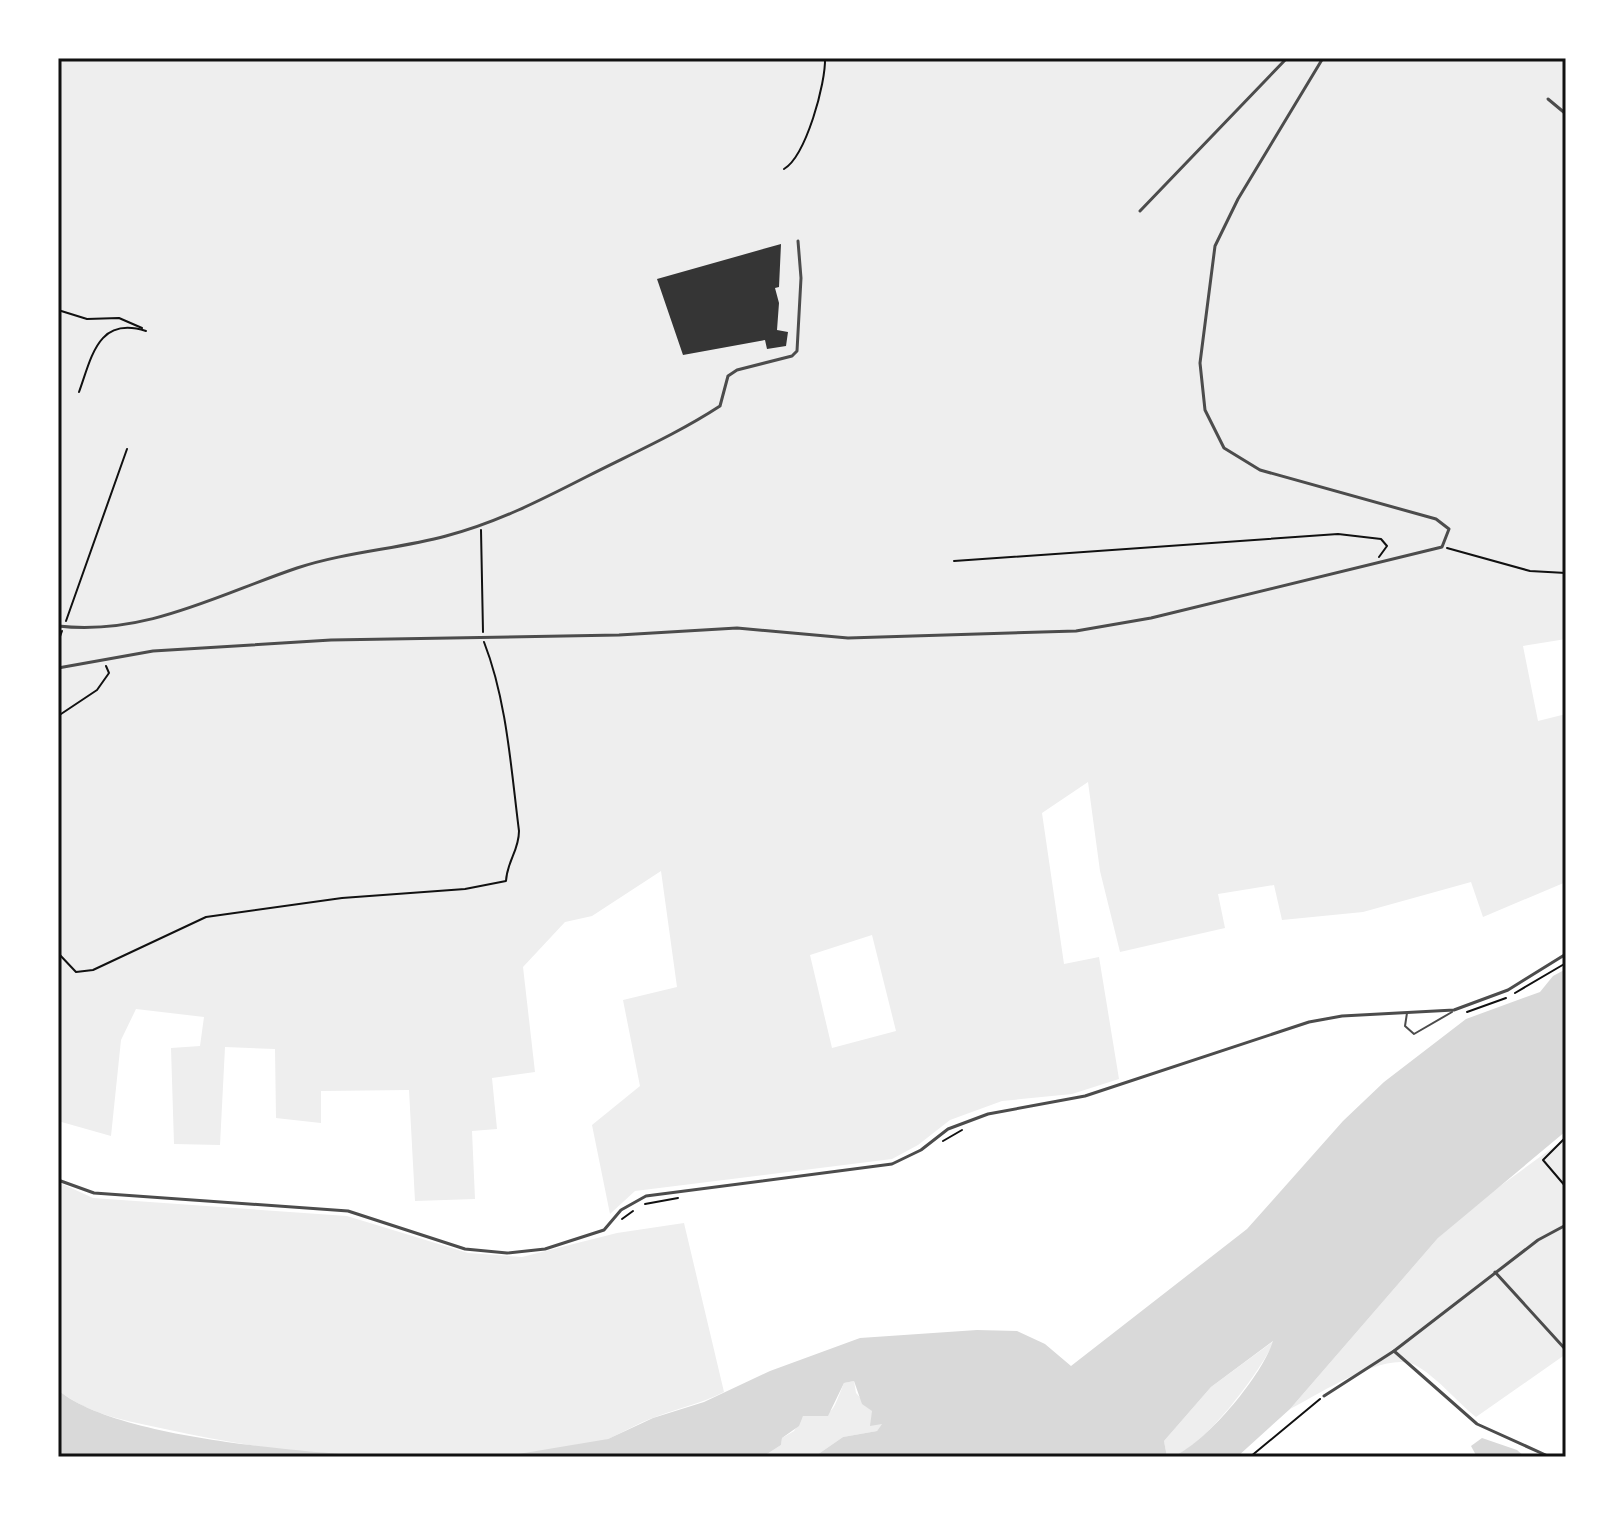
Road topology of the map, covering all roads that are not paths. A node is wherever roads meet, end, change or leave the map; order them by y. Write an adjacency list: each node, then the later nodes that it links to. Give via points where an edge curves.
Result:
1 (1287, 58): 5 (street)
2 (1323, 58): 8 (street, via 1215,246 1200,363 1205,410 1224,448 1260,470 1436,519 1449,529 1442,547 1076,631 861,638 737,628 331,640 153,651)
3 (1548, 99): 4 (street)
4 (1566, 114)
5 (1140, 211)
6 (798, 241): 7 (street, via 797,351 728,376 720,406 680,432 481,525 300,567 170,617 112,628)
7 (61, 626)
8 (58, 668)
9 (1566, 954): 10 (street, via 1508,990)
10 (1454, 1010): 11 (street); 11 (lane, via 1414,1034 1405,1026)
11 (1407, 1012): 12 (street, via 1309,1022 1085,1096 988,1114 948,1129 892,1164 646,1196 621,1210 604,1230 545,1249 479,1251 348,1211 94,1193)
12 (58, 1180)
13 (1566, 1225): 14 (street)
14 (1495, 1272): 15 (street); 16 (street)
15 (1566, 1350)
16 (1394, 1351): 17 (street); 18 (street, via 1477,1424)
17 (1324, 1396)
18 (1550, 1457)

